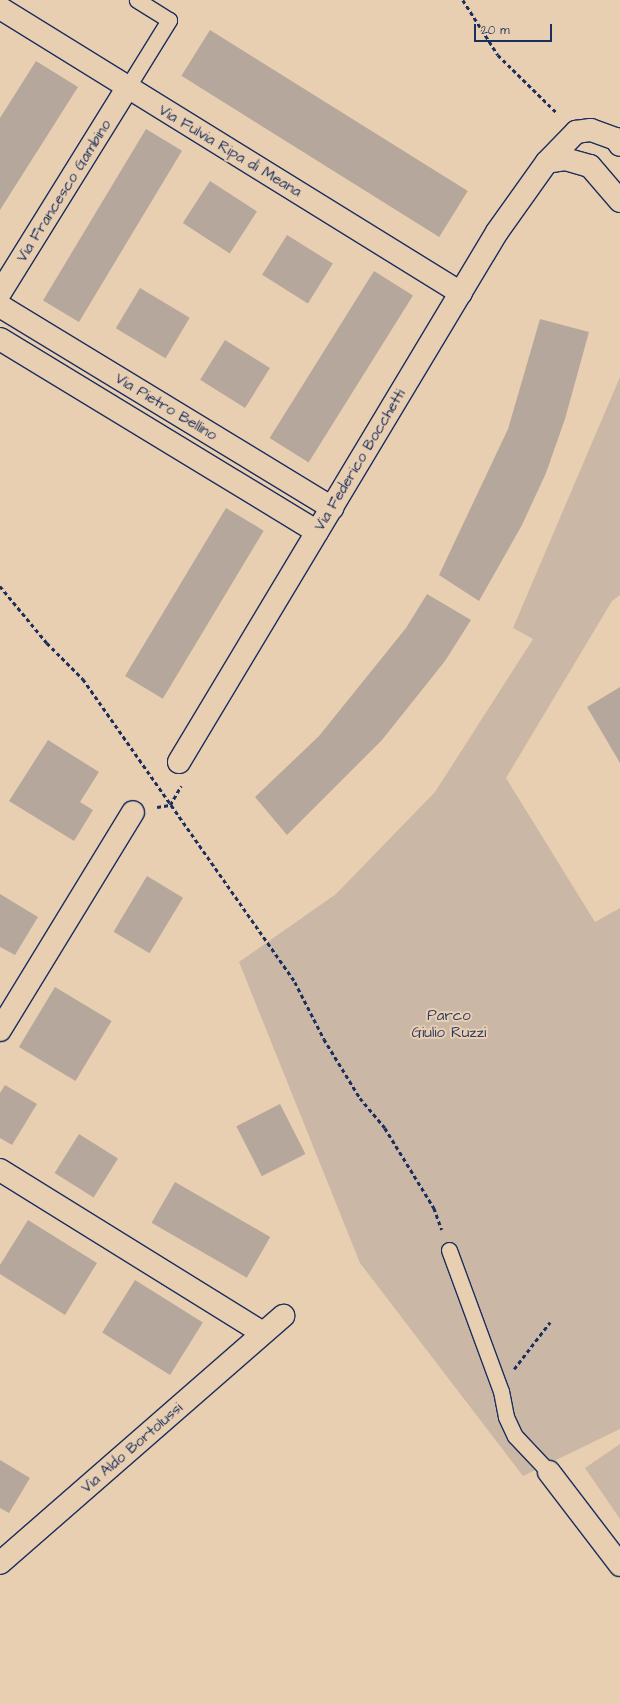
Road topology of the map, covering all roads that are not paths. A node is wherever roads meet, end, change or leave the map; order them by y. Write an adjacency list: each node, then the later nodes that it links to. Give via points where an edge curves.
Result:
1 (137, 0): 3 (lane, via 169,20)
2 (0, 8): 3 (street, Via Fulvia Ripa di Meana)
3 (127, 88): 7 (street, Via Francesco Gambino); 8 (street, Via Fulvia Ripa di Meana)
4 (620, 145): 5 (street, Via Federico Bocchetti, via 616,139 591,130 576,132)
5 (547, 162): 6 (street, via 565,159 590,166); 8 (street, Via Federico Bocchetti, via 497,232)
6 (620, 201)
7 (0, 293)
8 (461, 293): 11 (street, Via Federico Bocchetti)
9 (0, 306): 11 (street, Via Pietro Bellino)
10 (0, 339): 12 (street, Via Pietro Bellino)
11 (332, 508): 12 (street, Via Federico Bocchetti)
12 (317, 532): 13 (street, Via Federico Bocchetti)
13 (179, 762)
14 (133, 812): 15 (street)
15 (0, 1030)
16 (0, 1170): 19 (street)
17 (450, 1250): 20 (lane, via 501,1391 506,1417 515,1436)
18 (283, 1316): 19 (street, Via Aldo Bortolussi)
19 (263, 1333): 21 (street, Via Aldo Bortolussi)
20 (549, 1472): 22 (street)
21 (0, 1563)
22 (620, 1566)

